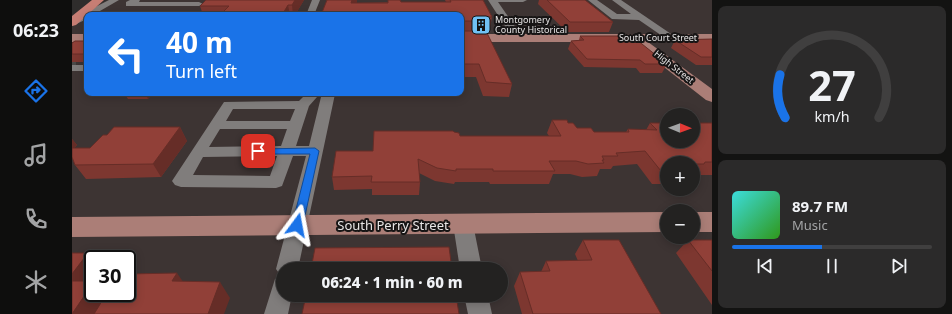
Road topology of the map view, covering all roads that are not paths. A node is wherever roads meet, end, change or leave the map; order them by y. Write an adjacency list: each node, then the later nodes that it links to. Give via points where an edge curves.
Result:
1 (99, 0): 11 (highway)
2 (115, 0): 12 (street)
3 (136, 0): 9 (street, via 129,4)
4 (316, 0): 13 (street)
5 (492, 0): 6 (street); 19 (street)
6 (523, 0)
7 (592, 0): 16 (street, via 615,17)
8 (616, 0): 16 (street)
9 (201, 2): 10 (street)
10 (189, 11)
11 (85, 12)
12 (93, 12)
13 (311, 12)
14 (84, 13): 17 (highway)
15 (84, 17): 17 (street)
16 (641, 17): 21 (street)
17 (72, 23)
18 (464, 38): 19 (main road, South Court Street)
19 (518, 38): 20 (main road, South Court Street)
20 (635, 38): 21 (main road, South Court Street); 25 (main road, High Street)
21 (672, 38): 22 (main road, South Court Street)
22 (712, 38)
23 (311, 96): 26 (street)
24 (328, 96): 30 (street)
25 (712, 97)
26 (303, 105): 27 (street, via 229,106); 28 (street)
27 (216, 125): 28 (street); 31 (street)
28 (296, 125): 29 (street)
29 (287, 151): 30 (street); 31 (street); 31 (street, via 276,182 181,181)
30 (315, 151): 36 (street)
31 (198, 152)
32 (660, 222): 35 (main road, South Perry Street)
33 (700, 222): 34 (main road)
34 (712, 222)
35 (462, 224): 36 (main road, South Perry Street); 39 (street)
36 (297, 225): 37 (main road, South Perry Street); 38 (street)
37 (72, 227)
38 (289, 262)
39 (470, 262)
40 (279, 302): 42 (street)
41 (477, 302): 43 (street)
42 (276, 314)
43 (480, 314)

